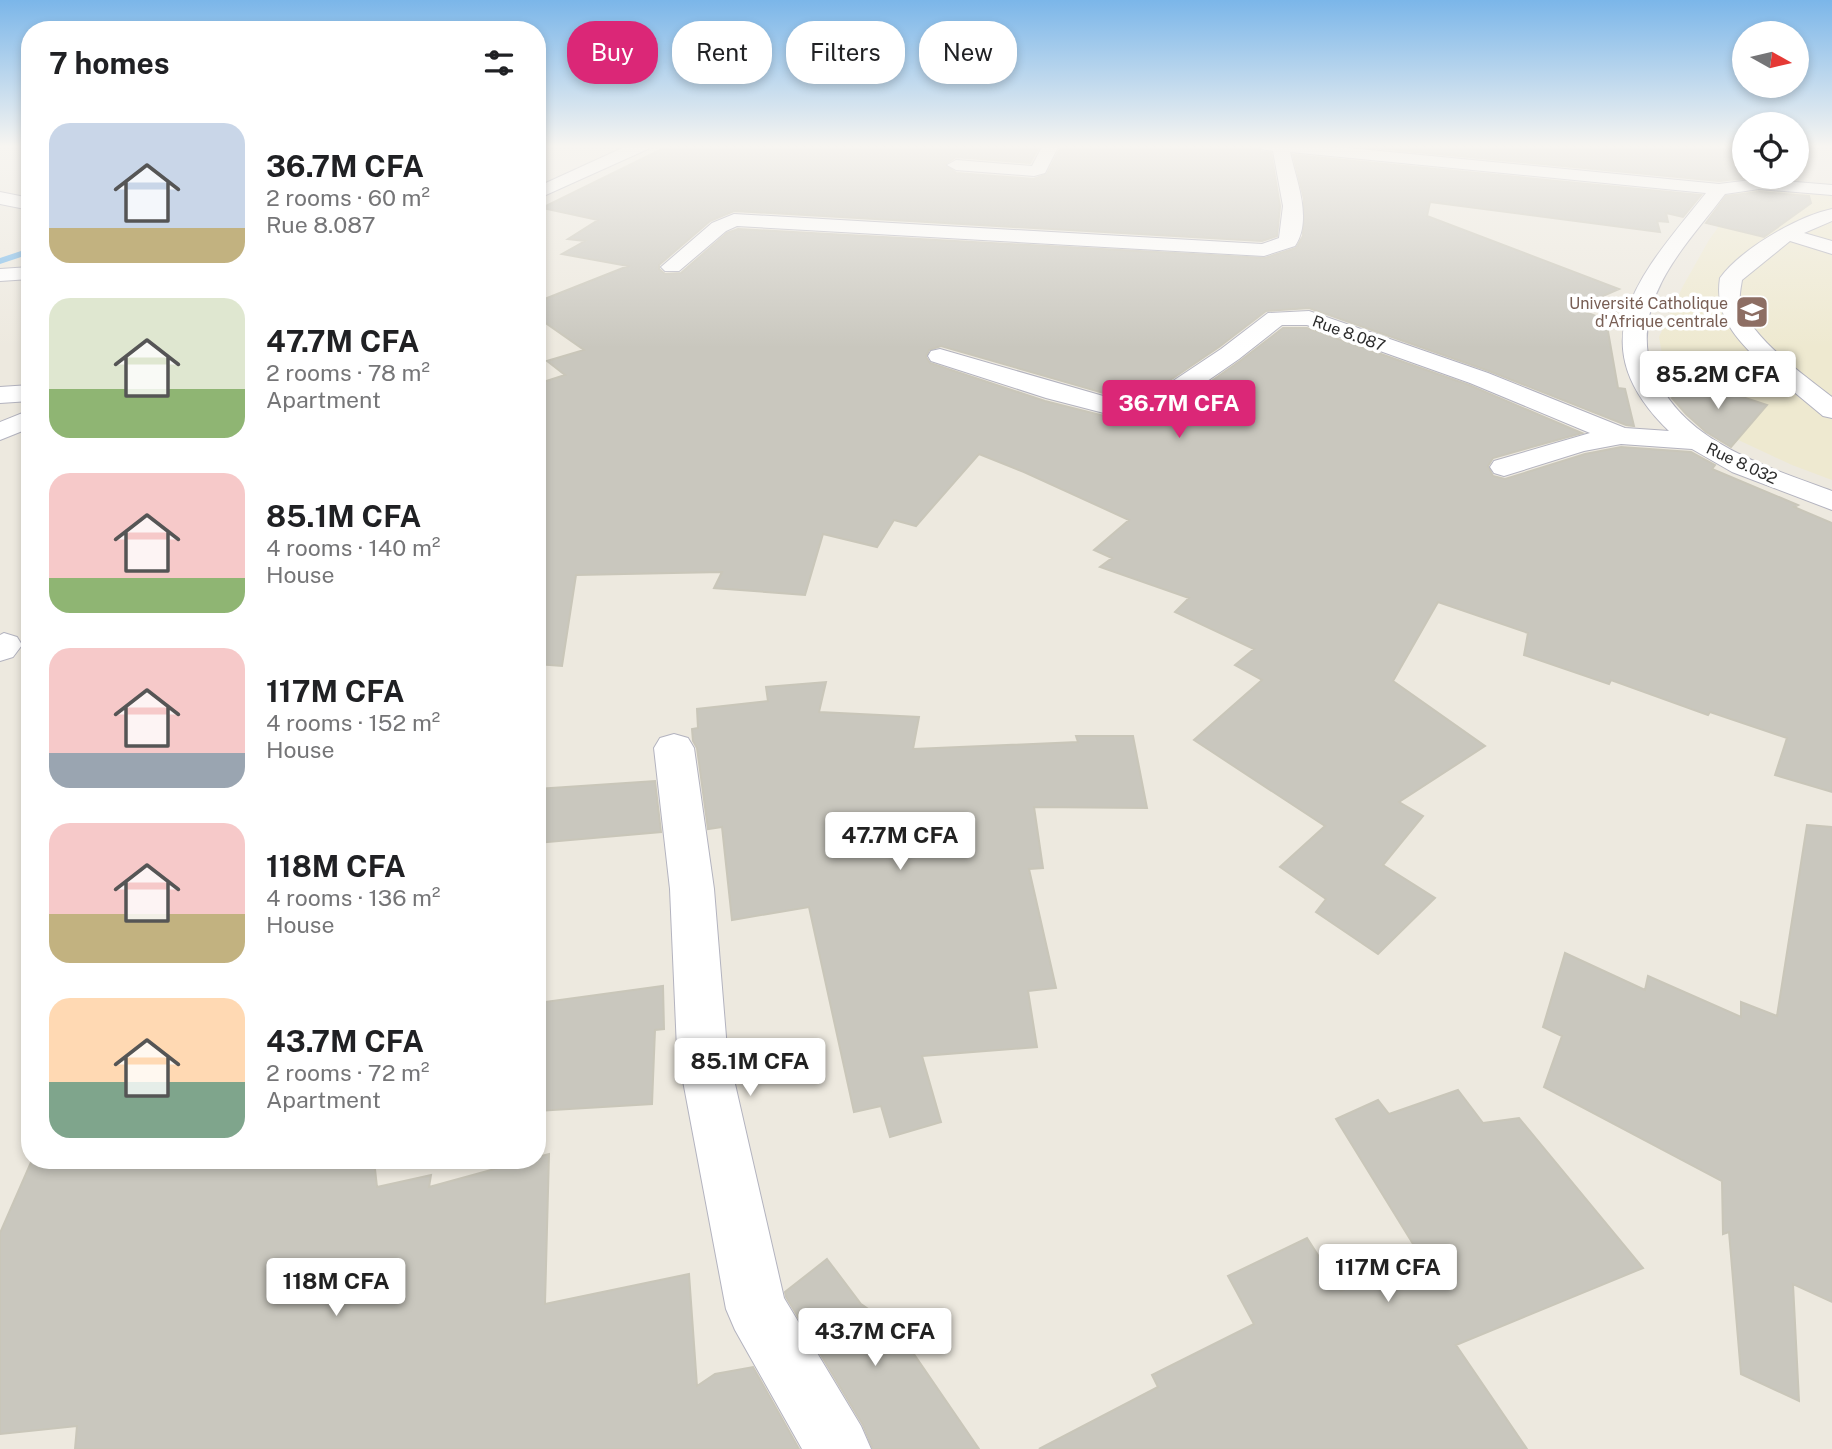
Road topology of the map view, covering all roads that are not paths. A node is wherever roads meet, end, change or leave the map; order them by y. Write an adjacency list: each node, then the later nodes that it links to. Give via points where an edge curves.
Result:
1 (1294, 213): 6 (street, via 1288,242 1264,250 734,220)
2 (1701, 213): 10 (street, Rue 8.032, via 1664,262 1637,309 1634,341)
3 (1832, 215): 4 (street)
4 (1787, 234): 5 (street); 11 (street, via 1731,278 1728,303 1751,338)
5 (1832, 248)
6 (672, 267)
7 (21, 274): 8 (street)
8 (0, 275)
9 (940, 356): 17 (street, Rue 8.087, via 1131,412 1155,405 1276,318 1297,316 1479,378)
10 (1638, 362): 11 (street); 18 (street, Rue 8.032, via 1640,374 1663,410)
11 (1789, 375): 14 (street)
12 (21, 394): 13 (street)
13 (0, 395)
14 (1832, 410)
15 (21, 422): 16 (street)
16 (0, 432)
17 (1621, 436): 18 (street, Rue 8.087); 19 (street, via 1579,443)
18 (1697, 442): 20 (street, Rue 8.032, via 1751,470)
19 (1504, 467)
20 (1832, 501)
21 (674, 748): 22 (street, via 692,889 702,1049 756,1309)
22 (838, 1449)

